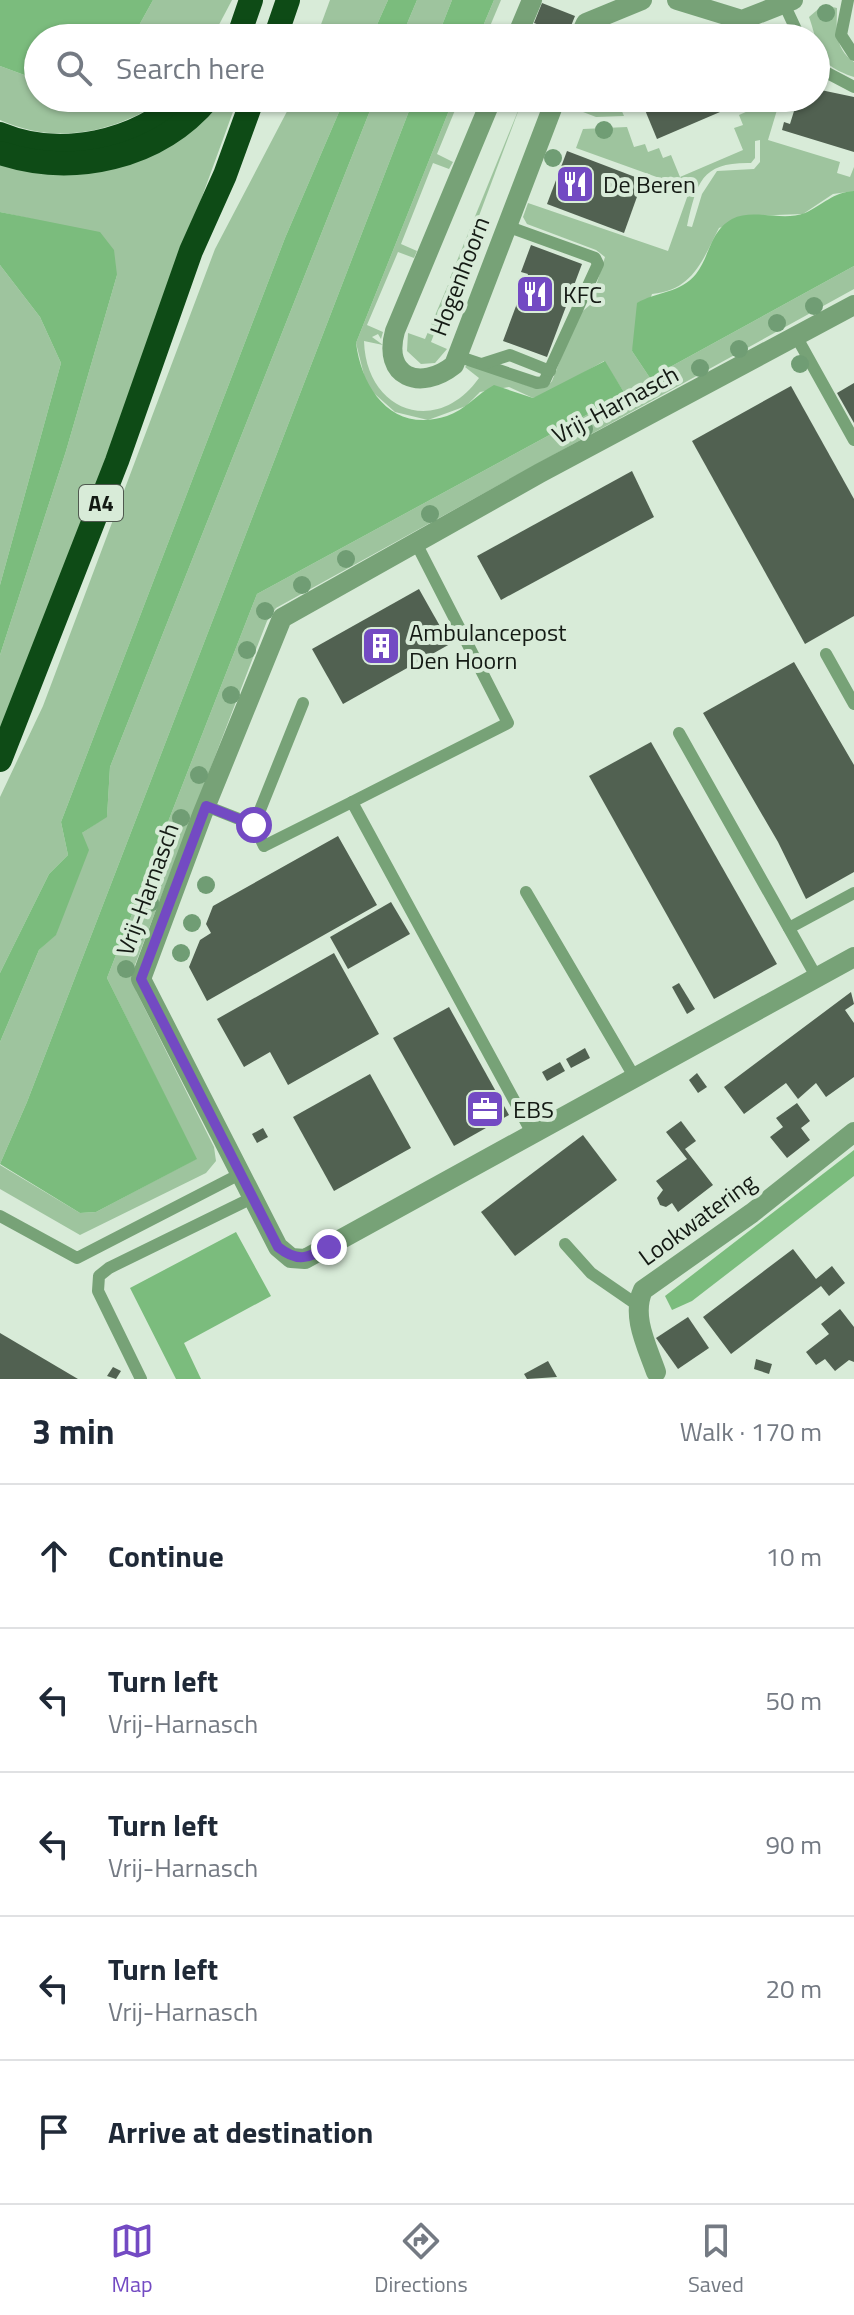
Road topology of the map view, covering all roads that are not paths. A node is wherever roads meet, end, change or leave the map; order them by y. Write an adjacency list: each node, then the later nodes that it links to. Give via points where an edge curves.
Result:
1 (251, 0): 8 (highway)
2 (288, 0): 9 (highway)
3 (532, 0): 10 (street)
4 (642, 0): 11 (street)
5 (677, 0): 12 (street)
6 (848, 0): 15 (lane, via 841,35)
7 (789, 3): 13 (street); 14 (lane)
8 (241, 24)
9 (280, 24)
10 (522, 24)
11 (586, 24)
12 (726, 24)
13 (746, 24)
14 (796, 24)
15 (854, 55)
16 (830, 74): 17 (lane)
17 (854, 87)
18 (163, 112): 23 (highway, via 141,128 92,144 45,146)
19 (193, 112): 24 (highway, via 164,137 129,154 95,162 46,165)
20 (248, 112): 35 (highway, A4)
21 (486, 112): 28 (street, Hogenhoorn, via 391,344 396,366 424,381 440,376)
22 (551, 112): 25 (street, Hogenhoorn)
23 (0, 134)
24 (0, 153)
25 (506, 226): 28 (street, Hogenhoorn); 28 (lane, via 595,258 598,264 550,371 510,355 482,364)
26 (854, 305): 27 (street, Vrij-Harnasch)
27 (796, 336): 29 (lane); 30 (street, Vrij-Harnasch)
28 (457, 356)
29 (854, 440)
30 (416, 543): 36 (lane, via 508,723); 37 (street, Vrij-Harnasch, via 282,618)
31 (826, 654): 33 (lane)
32 (303, 703): 38 (lane)
33 (854, 704)
34 (679, 733): 41 (lane)
35 (0, 760)
36 (352, 802): 38 (lane, via 264,846); 46 (lane)
37 (206, 806): 38 (lane); 47 (street, Vrij-Harnasch, via 141,979)
38 (254, 825)
39 (526, 892): 44 (lane)
40 (854, 893): 41 (lane)
41 (789, 928): 43 (lane)
42 (854, 957): 43 (street, Vrij-Harnasch)
43 (817, 978): 44 (street, Vrij-Harnasch)
44 (635, 1078): 46 (street, Vrij-Harnasch)
45 (854, 1132): 53 (street, Lookwatering, via 643,1290)
46 (533, 1135): 48 (street, Vrij-Harnasch, via 305,1259 291,1258 278,1247)
47 (240, 1174): 48 (street, Vrij-Harnasch); 51 (lane)
48 (252, 1198): 52 (lane)
49 (0, 1216): 51 (lane, via 77,1258)
50 (565, 1244): 53 (lane, via 607,1287)
51 (98, 1247): 52 (lane)
52 (109, 1268): 55 (lane, via 99,1276 98,1291)
53 (636, 1304): 54 (street, Lookwatering)
54 (657, 1376)
55 (141, 1379)

